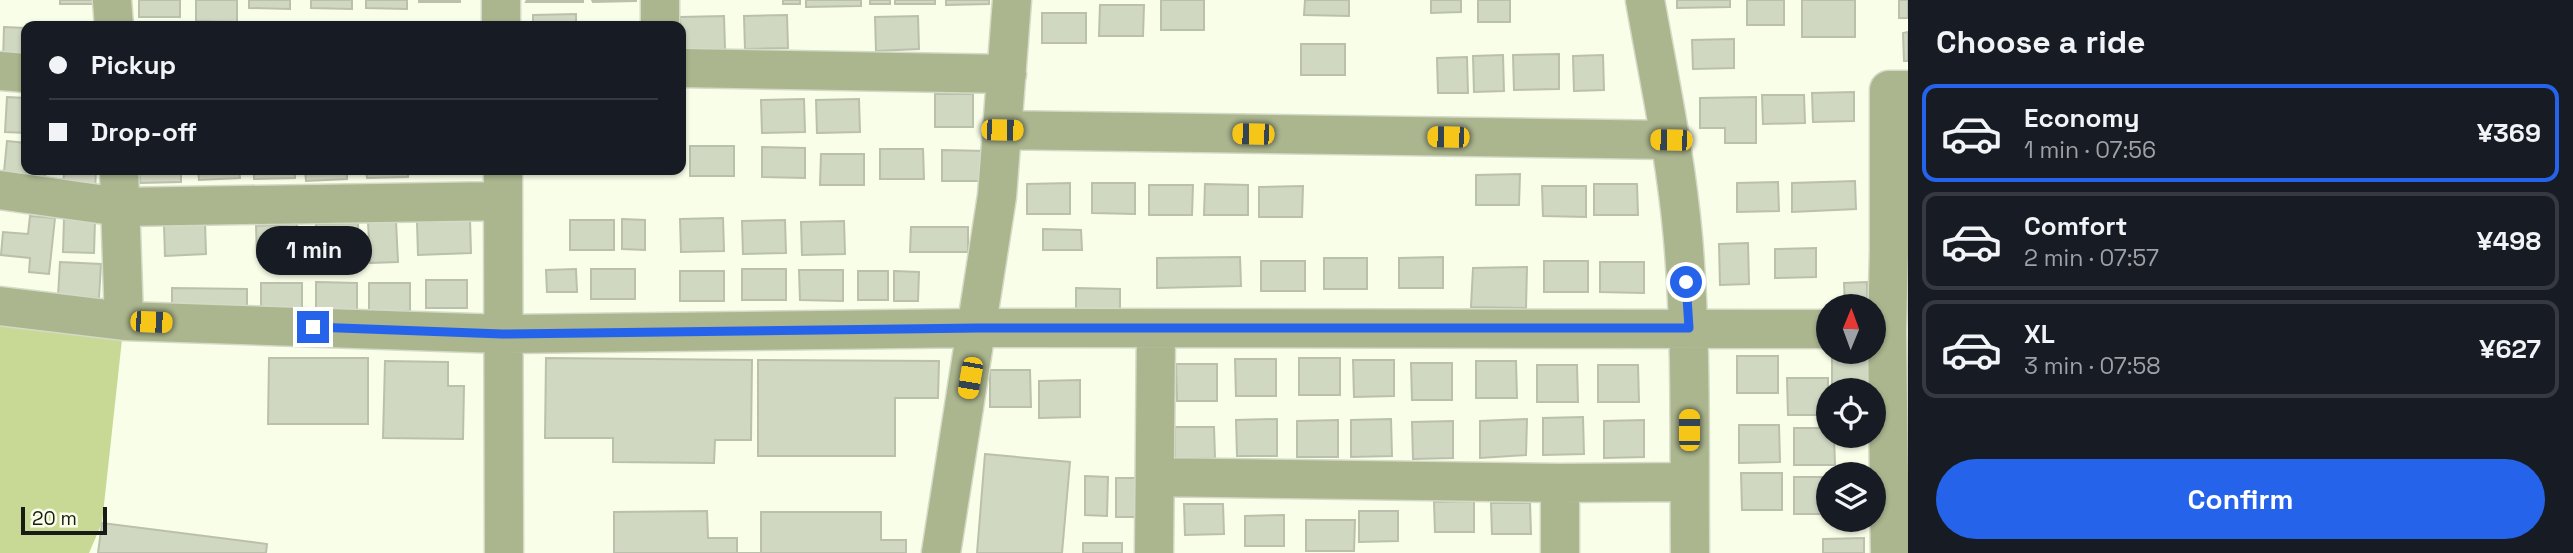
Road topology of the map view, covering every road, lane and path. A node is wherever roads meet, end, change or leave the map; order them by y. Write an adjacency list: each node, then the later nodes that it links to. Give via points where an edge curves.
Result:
1 (112, 0): 6 (street)
2 (501, 0): 7 (street)
3 (660, 0): 8 (street)
4 (1012, 0): 12 (street)
5 (1645, 0): 15 (street)
6 (114, 21)
7 (501, 21)
8 (660, 21)
9 (686, 68): 12 (street)
10 (0, 71): 11 (street)
11 (21, 73)
12 (1007, 74): 14 (street)
13 (1908, 90): 20 (street, via 1889,90)
14 (1002, 130): 15 (street); 24 (street)
15 (1671, 140): 25 (street)
16 (119, 175): 19 (street)
17 (503, 185): 19 (street); 28 (street)
18 (0, 190): 19 (street)
19 (120, 207): 23 (street)
20 (1899, 252): 22 (street)
21 (0, 306): 23 (street)
22 (1886, 308)
23 (124, 321): 28 (street)
24 (978, 328): 26 (street); 28 (street); 35 (street)
25 (1689, 328): 26 (street); 27 (street); 32 (street)
26 (1156, 329): 31 (street)
27 (1816, 329)
28 (502, 334): 34 (street)
29 (1886, 359): 30 (street)
30 (1898, 427): 39 (street)
31 (1156, 477): 33 (street); 36 (street)
32 (1689, 482): 33 (street); 38 (street)
33 (1560, 483): 37 (street)
34 (504, 553)
35 (942, 553)
36 (1154, 553)
37 (1560, 553)
38 (1690, 553)
39 (1890, 553)

